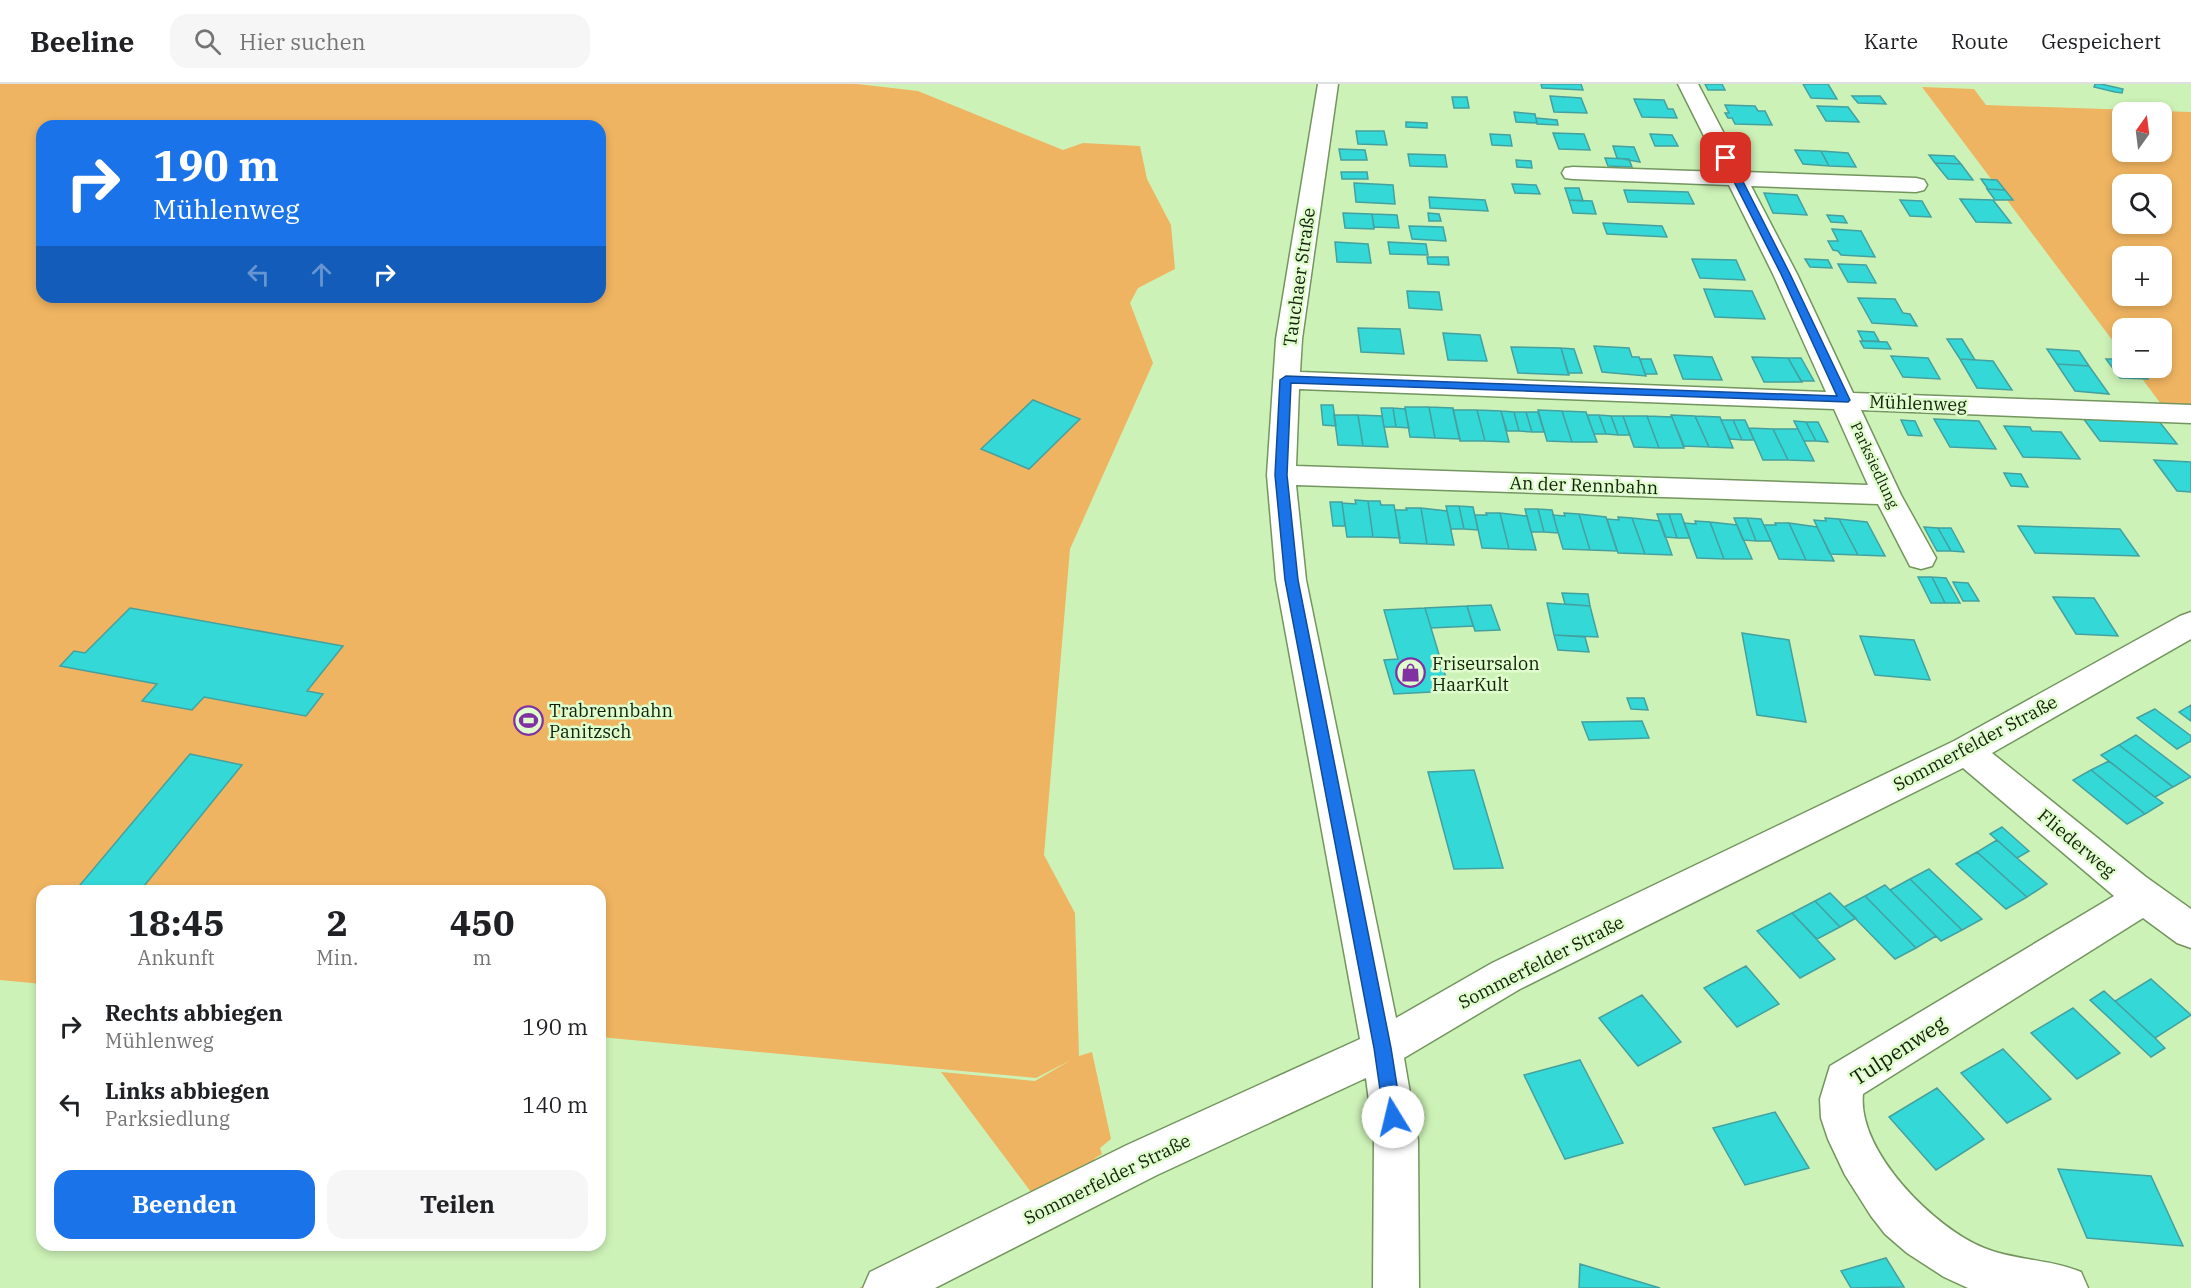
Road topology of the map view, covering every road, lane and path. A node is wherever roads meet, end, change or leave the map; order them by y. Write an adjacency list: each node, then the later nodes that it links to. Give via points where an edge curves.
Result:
1 (1328, 84): 6 (street, Tauchaer Straße)
2 (1688, 84): 4 (street, Parksiedlung)
3 (1573, 173): 4 (street)
4 (1736, 177): 5 (street); 7 (street, Parksiedlung)
5 (1916, 185)
6 (1286, 380): 7 (street, Mühlenweg); 9 (street, Tauchaer Straße)
7 (1845, 400): 8 (street, Mühlenweg); 10 (street, Parksiedlung)
8 (2191, 414)
9 (1281, 475): 10 (street, An der Rennbahn); 16 (street, Tauchaer Straße, via 1292,580)
10 (1887, 495): 11 (street, Parksiedlung)
11 (1921, 558)
12 (2191, 624): 13 (street, Sommerfelder Straße)
13 (1966, 751): 14 (street, Fliederweg); 16 (street, Sommerfelder Straße, via 1506,976)
14 (2144, 897): 15 (street, Fliederweg); 19 (street, Tulpenweg, via 1845,1081 1840,1101 1858,1159 1906,1223 1939,1249 1974,1268 2014,1282)
15 (2191, 931)
16 (1382, 1048): 17 (street, Sommerfelder Straße, via 1142,1160); 18 (street, Tauchaer Straße, via 1396,1140)
17 (886, 1288)
18 (1396, 1288)
19 (2065, 1288)

